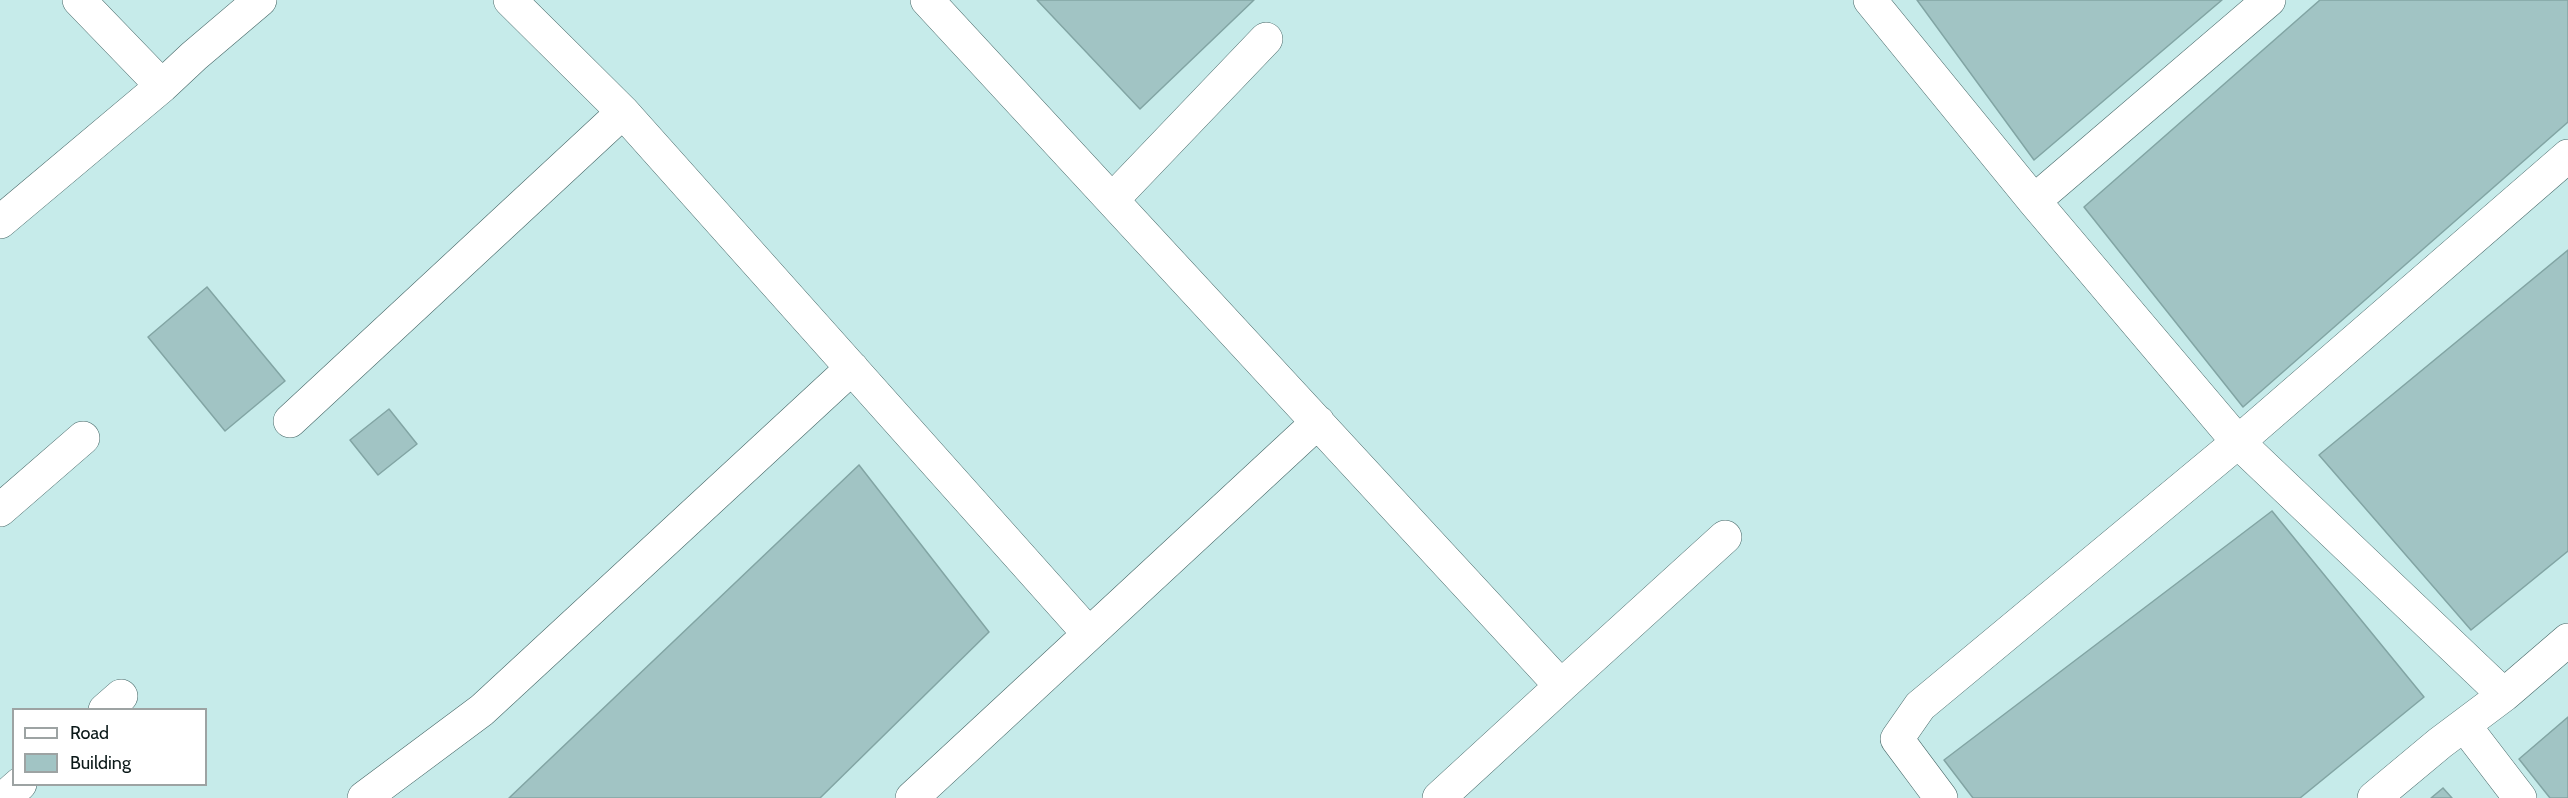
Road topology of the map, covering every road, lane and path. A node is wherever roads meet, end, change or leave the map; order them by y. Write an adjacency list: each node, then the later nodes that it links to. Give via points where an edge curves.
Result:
1 (79, 0): 8 (street)
2 (260, 0): 8 (street)
3 (510, 0): 9 (street)
4 (927, 0): 11 (street)
5 (1870, 0): 12 (street)
6 (2269, 0): 12 (street)
7 (1266, 39): 11 (street)
8 (162, 86): 13 (street)
9 (623, 112): 14 (street); 15 (street)
10 (2568, 156): 18 (street)
11 (1112, 200): 16 (street)
12 (2034, 201): 18 (street)
13 (0, 222)
14 (852, 368): 21 (street); 28 (street, via 482,710)
15 (290, 421)
16 (1318, 422): 21 (street); 23 (street)
17 (83, 438): 19 (street)
18 (2238, 442): 24 (street); 31 (street, via 1920,706 1897,740)
19 (0, 510)
20 (1725, 537): 23 (street)
21 (1089, 634): 29 (street)
22 (2568, 640): 24 (street)
23 (1561, 686): 30 (street)
24 (2504, 695): 25 (street)
25 (2464, 725): 32 (street); 33 (street)
26 (18, 786): 27 (street)
27 (4, 798)
28 (364, 798)
29 (912, 798)
30 (1439, 798)
31 (1941, 798)
32 (2374, 798)
33 (2520, 798)

